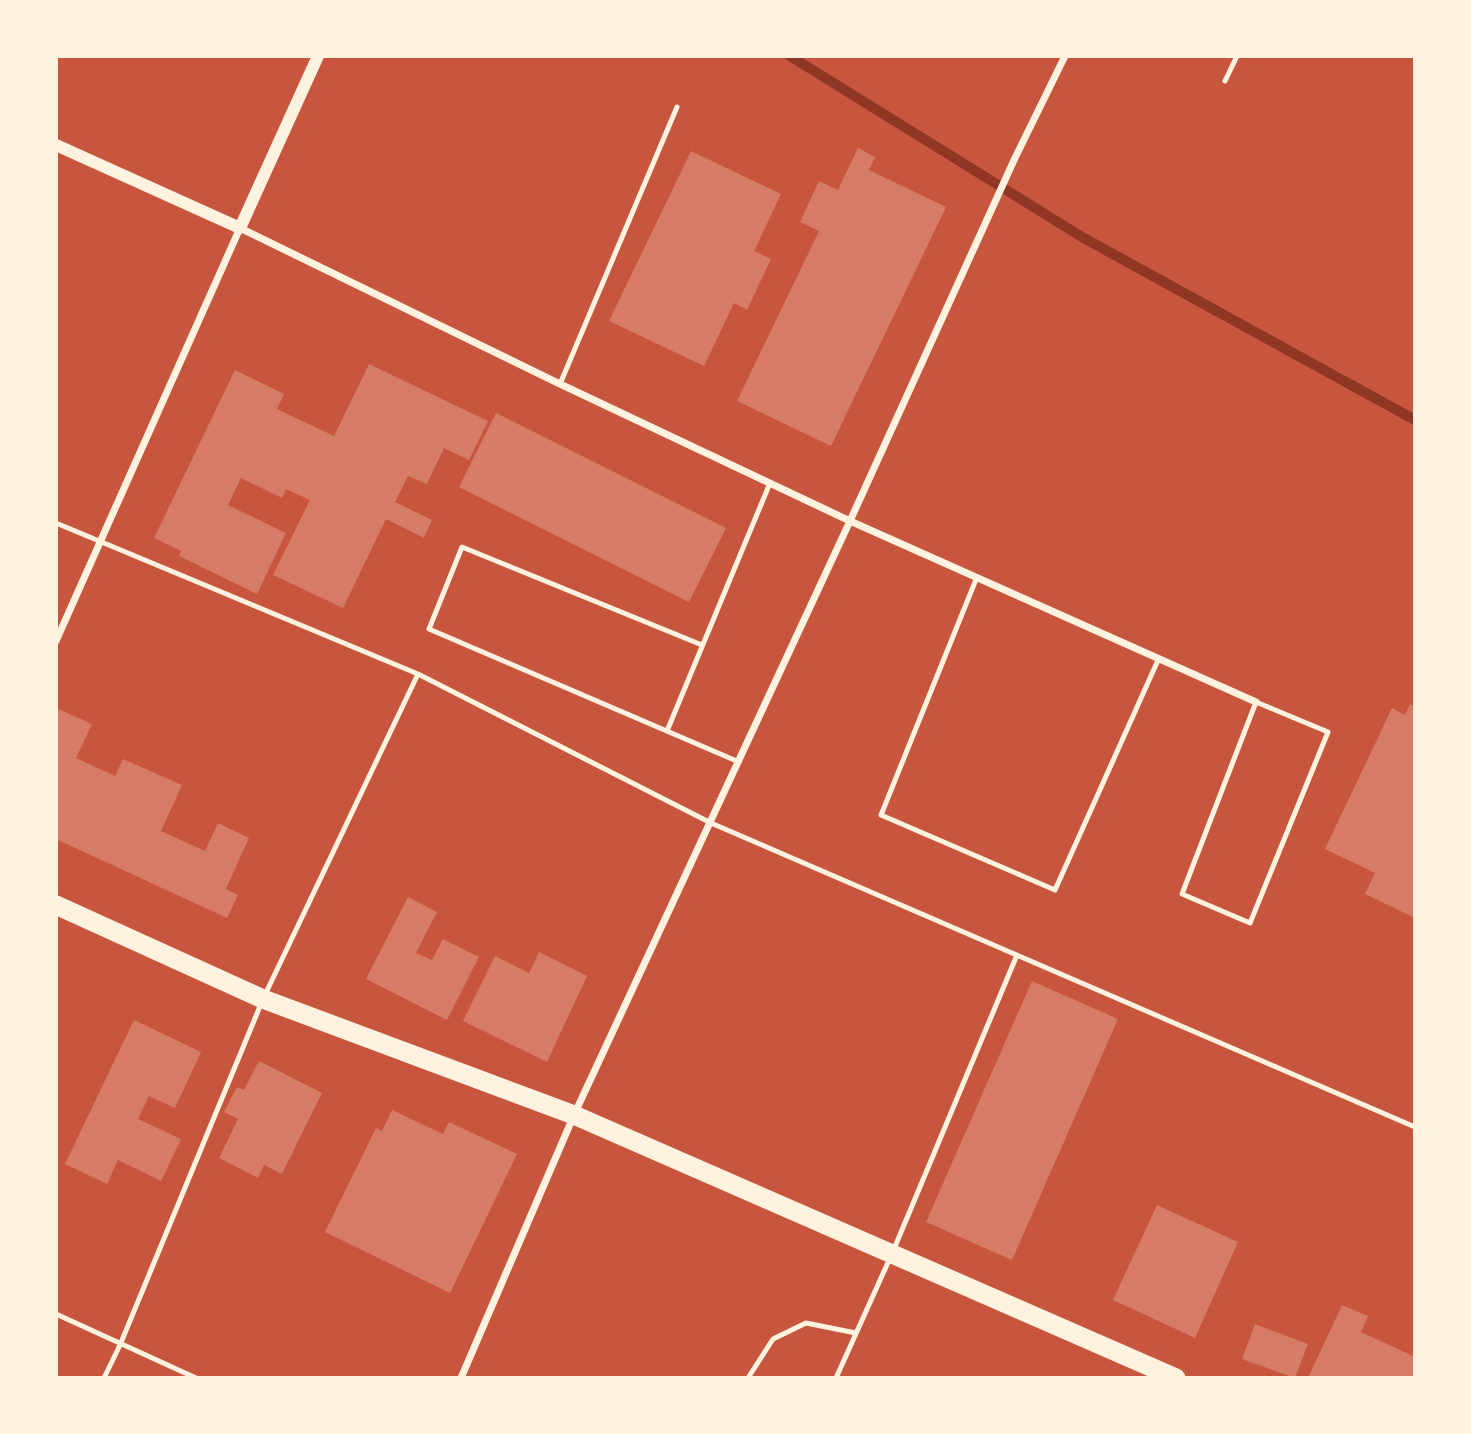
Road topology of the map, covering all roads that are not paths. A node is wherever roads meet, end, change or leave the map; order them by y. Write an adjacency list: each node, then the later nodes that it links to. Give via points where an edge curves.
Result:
1 (318, 56): 7 (street)
2 (1065, 56): 10 (street)
3 (1237, 56): 4 (lane)
4 (1225, 81)
5 (677, 107): 8 (lane)
6 (56, 145): 7 (street)
7 (240, 228): 8 (street); 12 (street)
8 (560, 384): 9 (street)
9 (771, 483): 10 (street); 15 (lane)
10 (850, 521): 13 (street); 20 (street)
11 (56, 523): 12 (lane)
12 (100, 542): 14 (street); 17 (lane)
13 (976, 577): 16 (street); 16 (lane, via 881,815 1055,890)
14 (56, 641)
15 (702, 645): 19 (lane); 19 (lane, via 462,547 452,571 429,629)
16 (1159, 659): 18 (street)
17 (418, 674): 21 (lane); 24 (lane)
18 (1256, 702): 18 (lane, via 1182,894 1250,923 1328,732)
19 (667, 732): 20 (lane)
20 (738, 762): 21 (street)
21 (711, 823): 23 (lane); 25 (street)
22 (56, 905): 24 (highway)
23 (1017, 955): 26 (lane); 27 (lane)
24 (263, 999): 25 (highway); 30 (lane)
25 (574, 1115): 27 (highway); 33 (street)
26 (1415, 1127)
27 (892, 1254): 29 (lane); 36 (highway)
28 (56, 1314): 30 (lane)
29 (856, 1333): 34 (lane, via 806,1323 773,1339); 35 (lane)
30 (120, 1345): 31 (lane); 32 (lane)
31 (104, 1378)
32 (197, 1378)
33 (461, 1378)
34 (748, 1378)
35 (836, 1378)
36 (1176, 1378)

